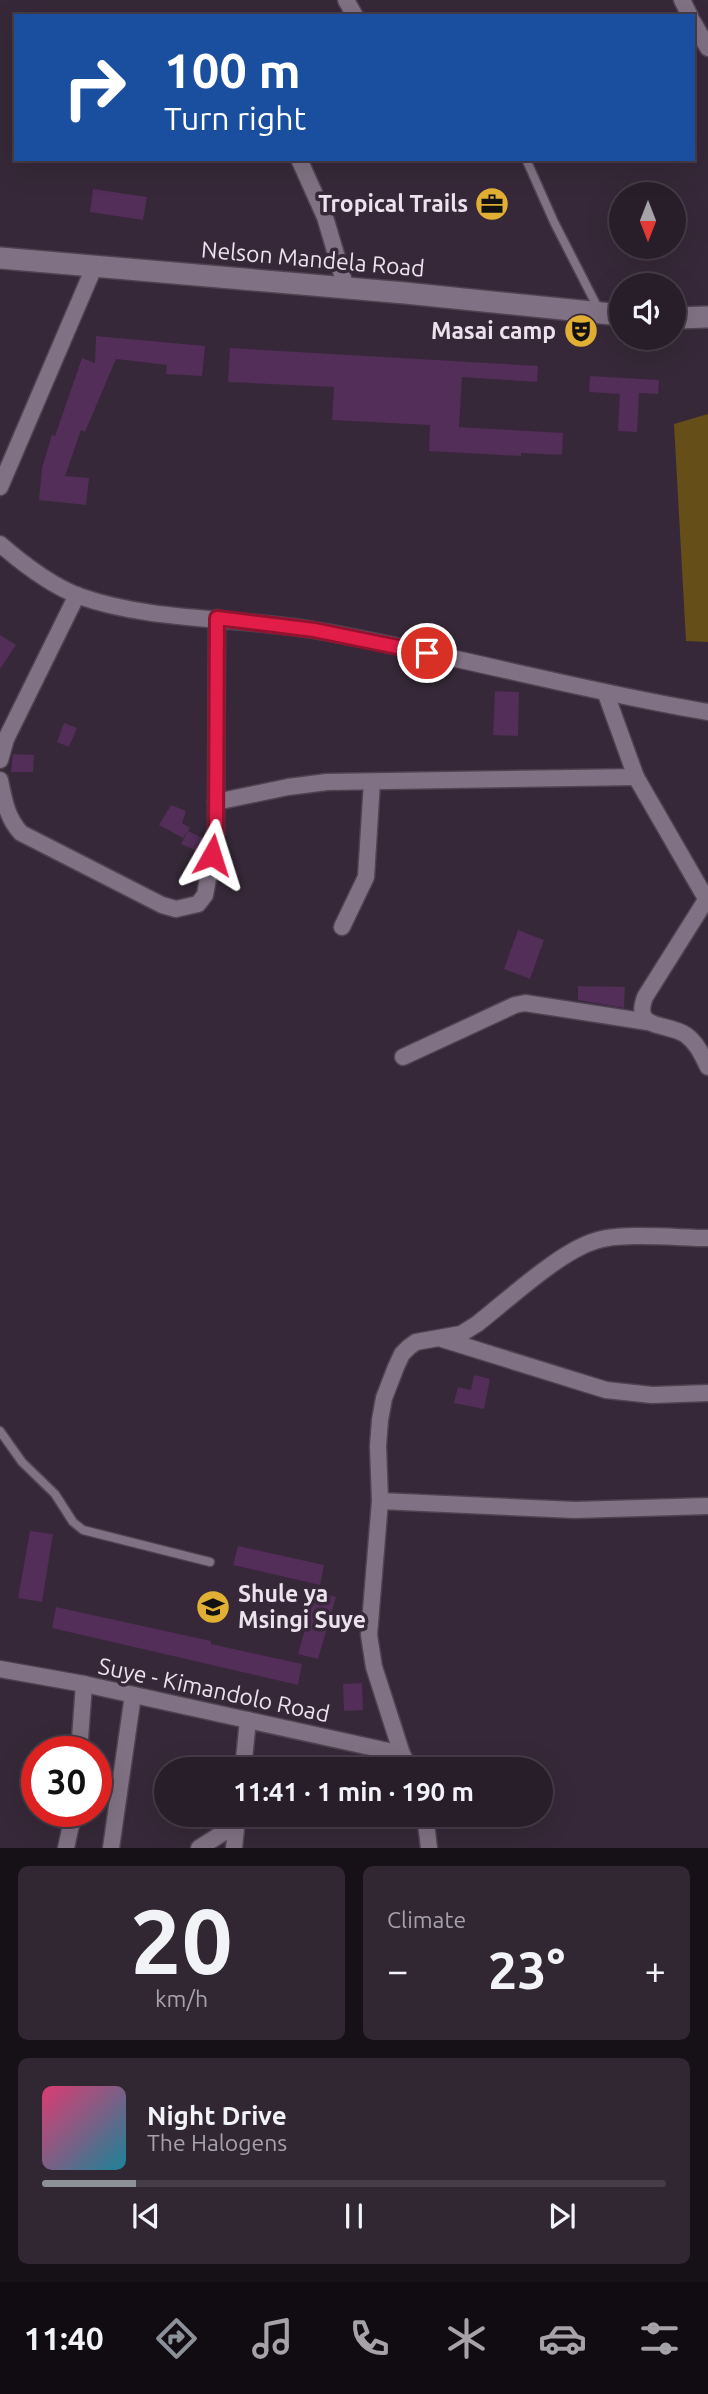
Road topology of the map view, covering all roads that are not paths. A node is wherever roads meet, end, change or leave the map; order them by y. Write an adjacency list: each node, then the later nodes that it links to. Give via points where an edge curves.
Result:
1 (695, 25): 2 (street)
2 (708, 48)
3 (300, 161): 7 (street, via 325,217)
4 (528, 161): 8 (lane, via 554,222)
5 (0, 258): 6 (main road, Nelson Mandela Road)
6 (95, 265): 7 (main road, Nelson Mandela Road); 12 (street)
7 (346, 288): 9 (main road, Nelson Mandela Road)
8 (609, 310)
9 (609, 313)
10 (708, 317): 11 (main road)
11 (686, 318)
12 (0, 487)
13 (0, 544): 14 (street)
14 (77, 595): 15 (street, via 124,609); 18 (street)
15 (217, 618): 16 (street, via 314,630); 22 (street)
16 (606, 694): 17 (street); 19 (street)
17 (708, 712)
18 (0, 760)
19 (636, 777): 21 (street); 23 (street)
20 (0, 780): 22 (street, via 11,823 21,834 176,909 198,904 205,895 216,834)
21 (372, 782): 22 (street, via 327,782); 24 (street, via 366,877)
22 (216, 802)
23 (707, 901): 25 (street, via 645,997 642,1016)
24 (342, 927)
25 (648, 1022): 26 (street, via 525,1003); 27 (street, via 687,1036)
26 (403, 1057)
27 (708, 1067)
28 (708, 1238): 29 (street, via 619,1237 574,1249 477,1324)
29 (440, 1339): 30 (street, via 606,1390 652,1395); 32 (street, via 416,1342 402,1354 384,1398 378,1446)
30 (708, 1393)
31 (0, 1431): 34 (lane, via 83,1530)
32 (380, 1501): 33 (street, via 575,1510); 40 (street, via 369,1635 374,1667)
33 (708, 1506)
34 (210, 1562)
35 (0, 1669): 36 (street, Suye - Kimandolo Road)
36 (84, 1684): 37 (street, Suye - Kimandolo Road); 39 (street)
37 (133, 1695): 38 (street, Suye - Kimandolo Road); 48 (street)
38 (248, 1720): 40 (street, Suye - Kimandolo Road); 41 (street)
39 (80, 1736)
40 (402, 1754): 42 (street)
41 (244, 1757)
42 (404, 1757)
43 (71, 1827): 47 (street)
44 (227, 1827): 49 (street)
45 (236, 1827): 50 (street)
46 (426, 1827): 51 (street)
47 (66, 1848)
48 (111, 1848)
49 (199, 1848)
50 (234, 1848)
51 (429, 1848)

